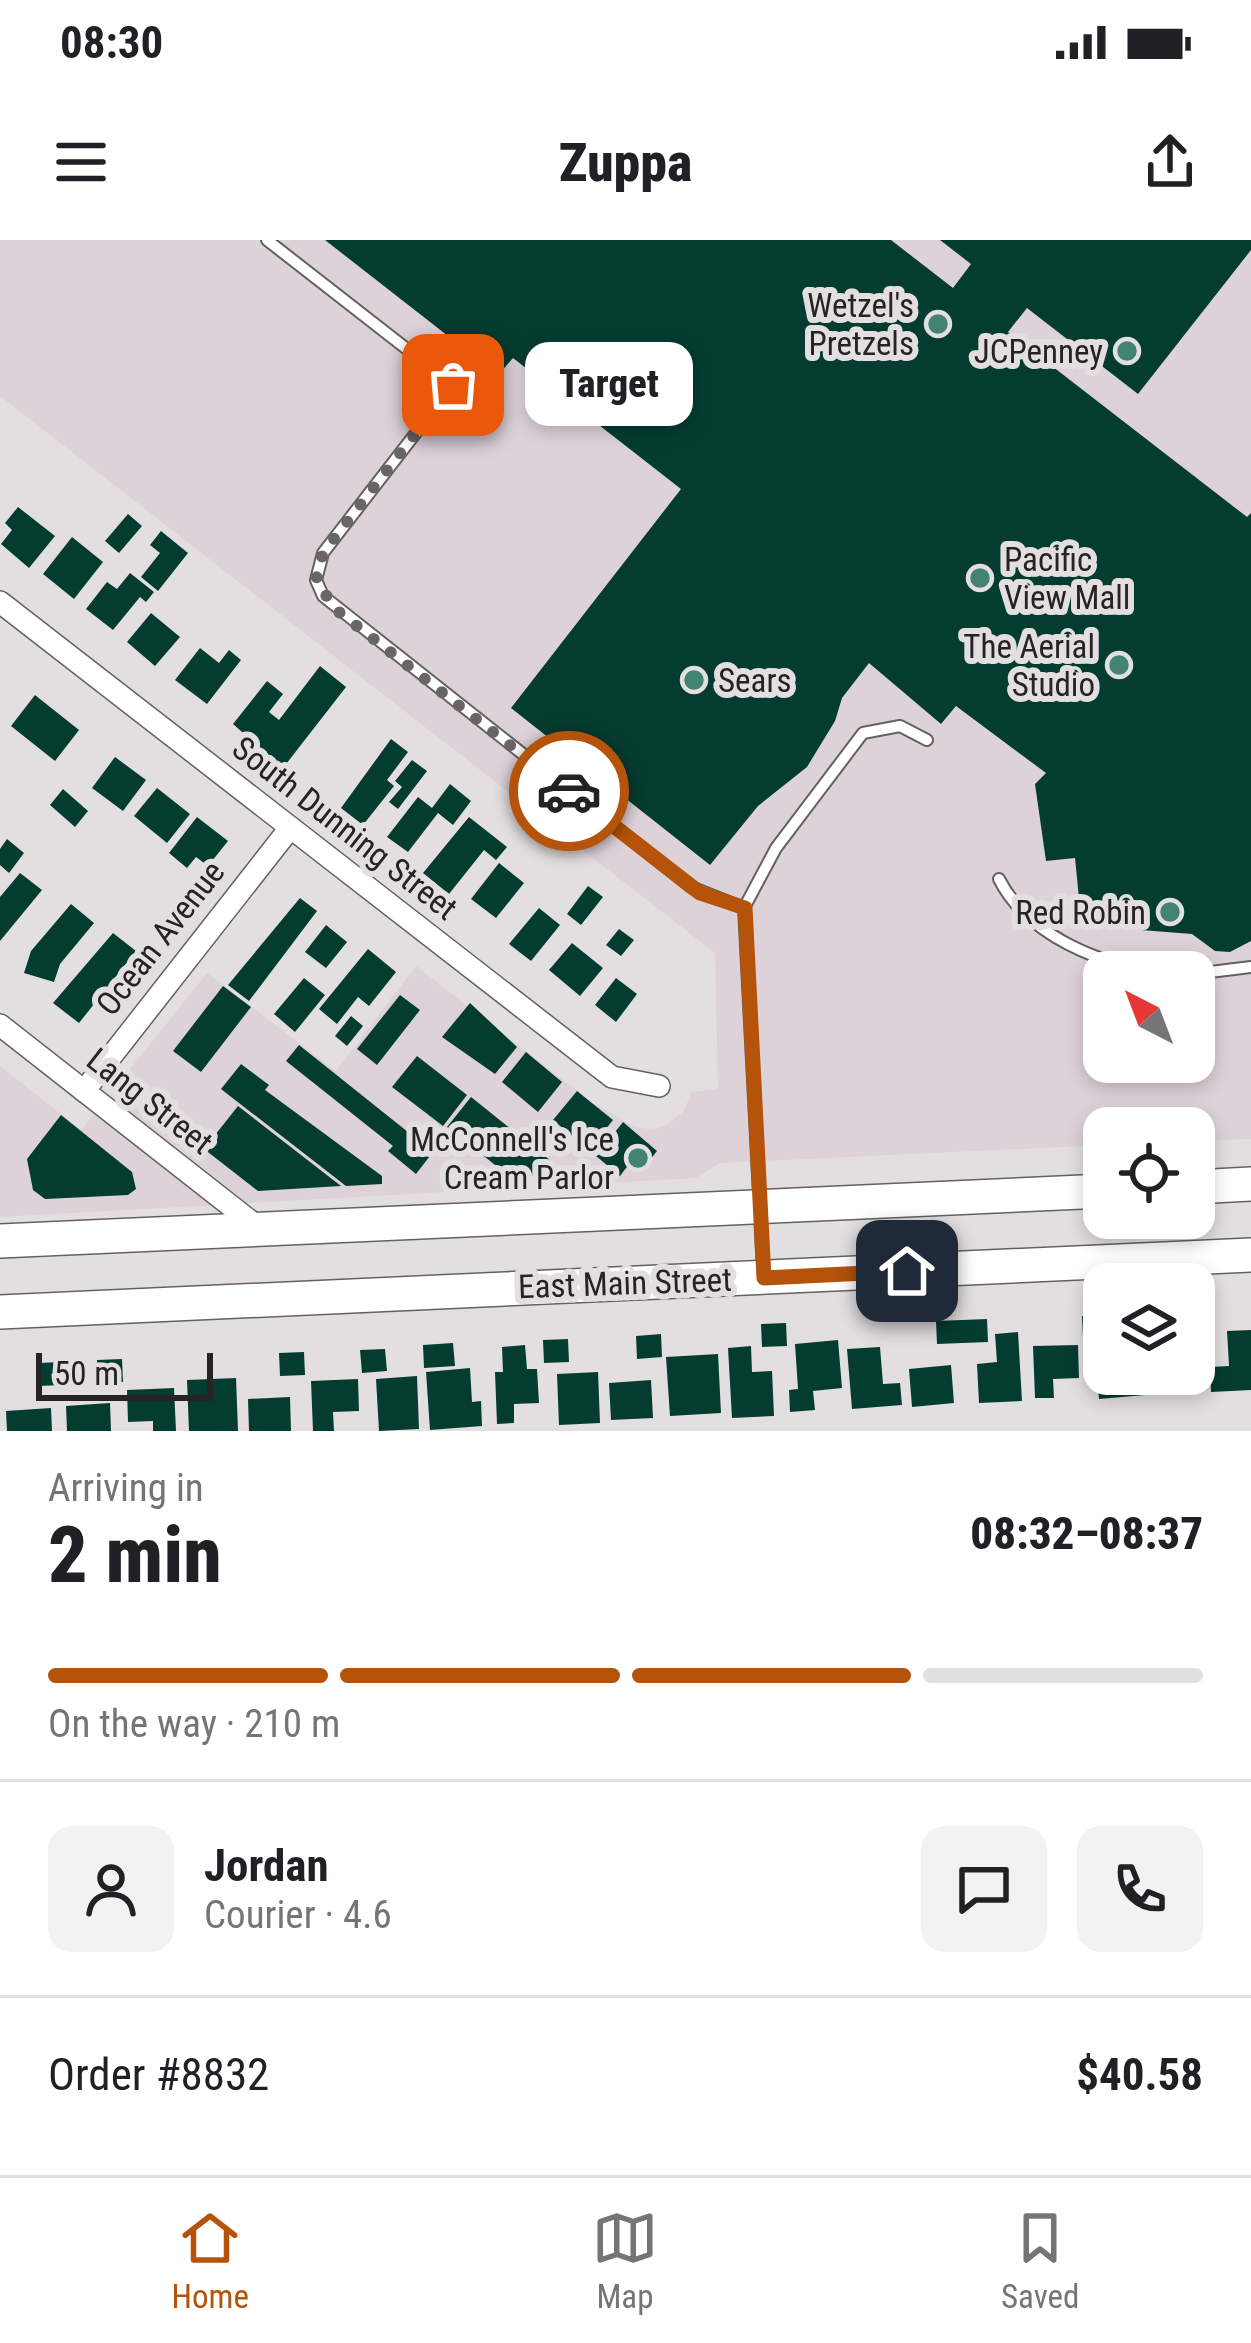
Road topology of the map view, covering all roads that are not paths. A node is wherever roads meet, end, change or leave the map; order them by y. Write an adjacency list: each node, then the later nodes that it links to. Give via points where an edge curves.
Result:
1 (267, 240): 6 (lane, via 453,385 323,553 316,580 323,596 691,887)
2 (0, 602): 4 (street, South Dunning Street)
3 (927, 740): 6 (lane, via 900,726 863,733 768,859)
4 (290, 828): 11 (street, South Dunning Street, via 612,1077); 12 (street, Ocean Avenue)
5 (998, 879): 7 (lane, via 1019,910)
6 (745, 908): 16 (lane)
7 (1090, 951)
8 (1251, 967): 9 (lane)
9 (1215, 971)
10 (0, 1024): 12 (street, Lang Street)
11 (658, 1086)
12 (84, 1090): 17 (street, Lang Street)
13 (1251, 1184): 14 (main road)
14 (1215, 1186)
15 (1083, 1192): 16 (main road)
16 (760, 1206): 17 (main road); 20 (lane)
17 (260, 1228): 18 (main road)
18 (0, 1241)
19 (1251, 1255): 20 (main road, East Main Street)
20 (764, 1278): 21 (main road, East Main Street)
21 (0, 1312)

